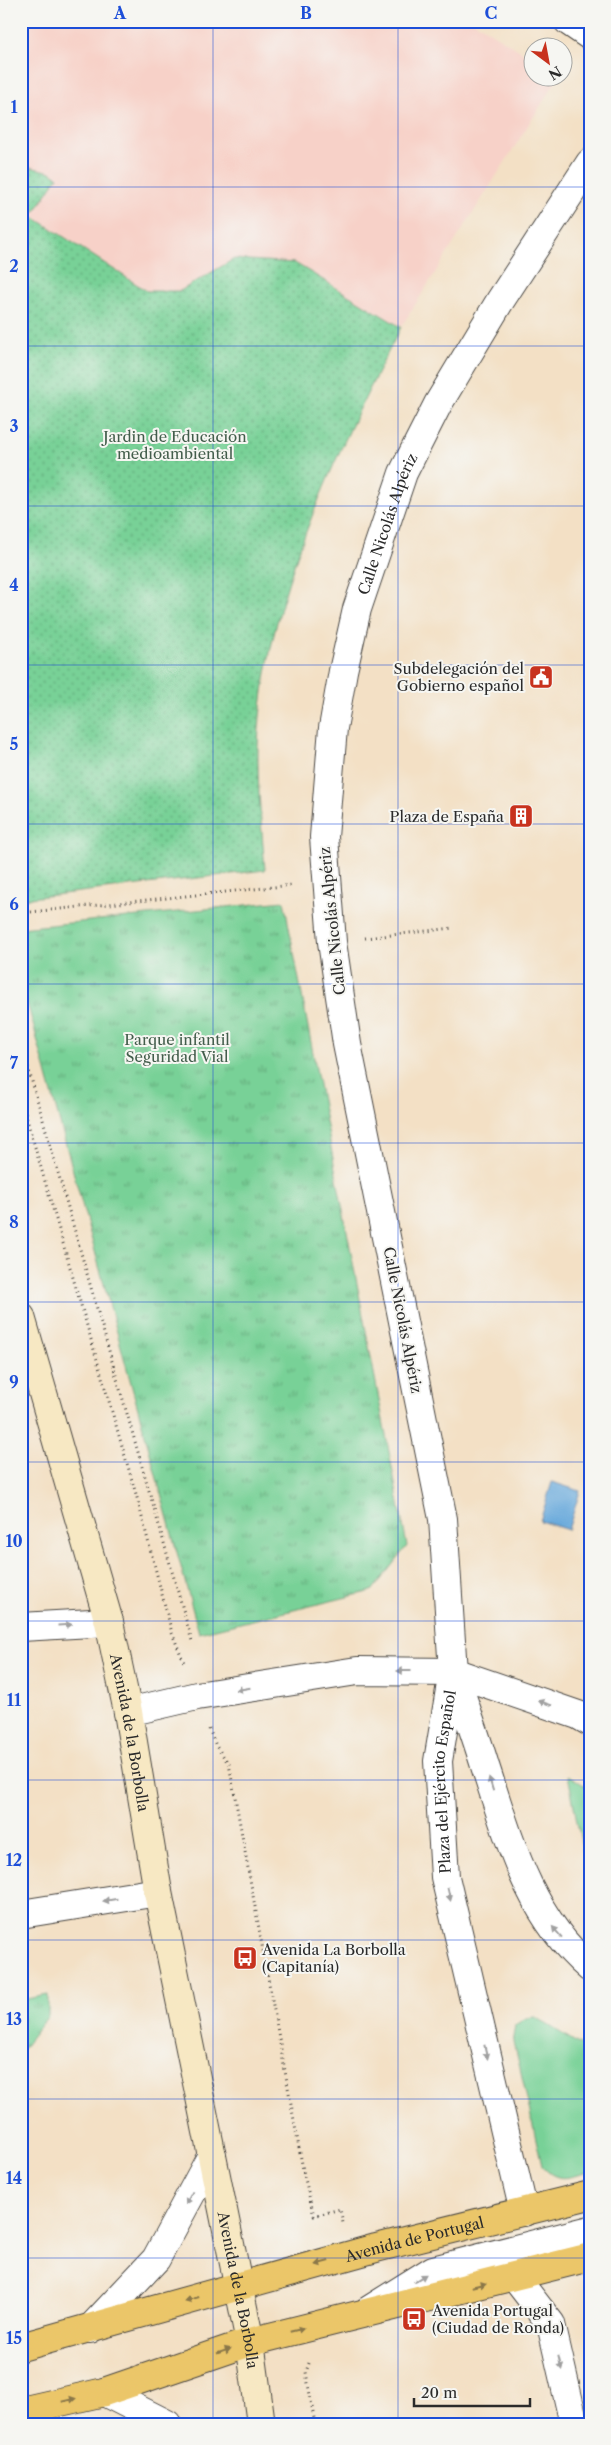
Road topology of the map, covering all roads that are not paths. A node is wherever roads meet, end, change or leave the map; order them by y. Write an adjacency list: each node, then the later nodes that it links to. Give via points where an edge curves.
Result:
1 (568, 21): 2 (street)
2 (590, 36)
3 (590, 164): 7 (street, Calle Nicolás Alpériz, via 443,395 402,473 357,610 333,728 327,791 324,837 332,942 347,1044 443,1519)
4 (21, 1317): 5 (main road, Avenida de la Borbolla)
5 (109, 1622): 6 (street, one-way to 5); 8 (main road, Avenida de la Borbolla)
6 (21, 1627)
7 (453, 1672): 8 (street, one-way to 8, via 358,1671 197,1696); 9 (street, one-way to 7); 12 (street, Plaza del Ejército Español, one-way to 7, via 547,1921 524,1878 507,1837); 15 (street, Plaza del Ejército Español, one-way to 15, via 438,1761 445,1877)
8 (128, 1712): 10 (main road, Avenida de la Borbolla)
9 (590, 1722)
10 (158, 1892): 11 (street, one-way to 11); 13 (main road, Avenida de la Borbolla)
11 (21, 1914)
12 (590, 1968)
13 (212, 2155): 19 (main road, Avenida de la Borbolla); 21 (street, one-way to 21, via 156,2259)
14 (590, 2195): 15 (main road, Avenida de Portugal)
15 (524, 2212): 19 (main road, Avenida de Portugal, one-way to 19)
16 (590, 2230): 20 (street, one-way to 16, via 433,2270)
17 (590, 2256): 18 (main road)
18 (514, 2276): 20 (main road, one-way to 18); 28 (street, one-way to 28, via 551,2324)
19 (239, 2286): 21 (main road, Avenida de Portugal, one-way to 21); 22 (main road, Avenida de la Borbolla)
20 (364, 2313): 22 (main road, one-way to 20)
21 (90, 2329): 23 (main road, Avenida de Portugal)
22 (250, 2342): 24 (main road, one-way to 22); 27 (main road, Avenida de la Borbolla)
23 (21, 2347)
24 (104, 2392): 25 (main road, one-way to 24); 26 (street)
25 (21, 2411)
26 (167, 2424)
27 (261, 2424)
28 (574, 2424)

